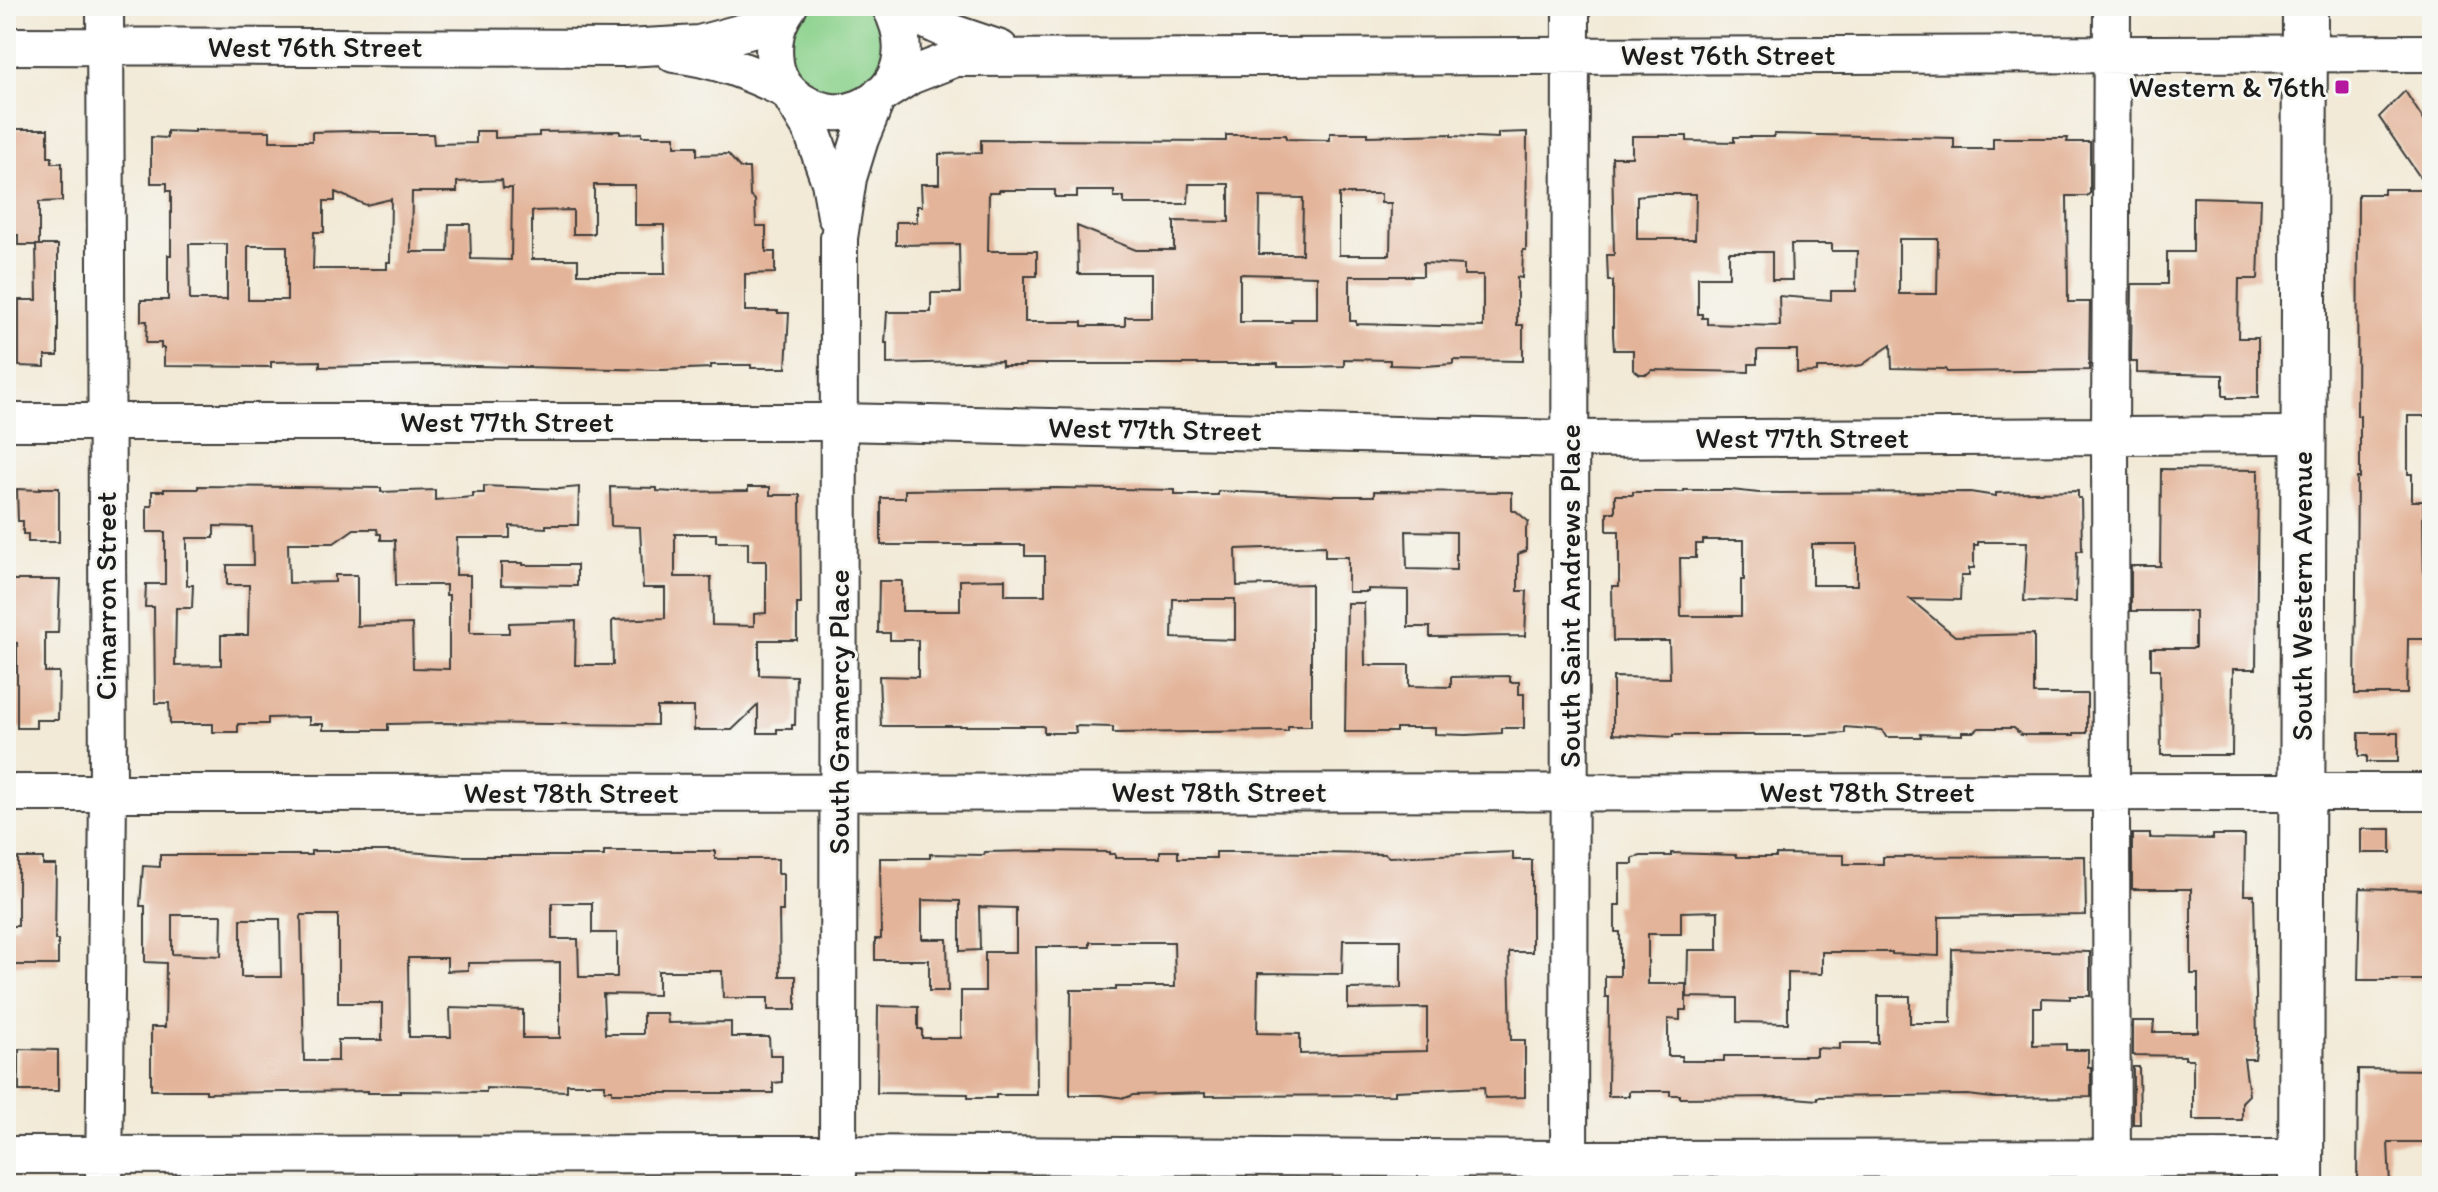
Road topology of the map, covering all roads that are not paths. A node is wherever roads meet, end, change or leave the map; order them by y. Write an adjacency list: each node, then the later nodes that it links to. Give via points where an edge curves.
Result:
1 (105, 6): 8 (street, Cimarron Street)
2 (788, 6): 9 (street, West 76th Street, via 755,29 699,44); 15 (street, South Gramercy Place, via 773,46 776,73)
3 (892, 6): 14 (street, West 76th Street); 16 (street, South Gramercy Place, via 903,54 894,80)
4 (1571, 6): 12 (street, South Saint Andrews Place)
5 (2112, 6): 13 (street)
6 (2305, 6): 10 (main road, South Western Avenue)
7 (6, 46): 8 (street, West 76th Street)
8 (105, 46): 9 (street, West 76th Street); 19 (street, Cimarron Street)
9 (625, 48): 15 (street, West 76th Street, via 696,56 748,71)
10 (2305, 53): 11 (street, West 76th Street); 13 (street, West 76th Street); 21 (main road, South Western Avenue)
11 (2432, 53)
12 (1571, 55): 13 (street, West 76th Street); 14 (street, West 76th Street); 23 (street, South Saint Andrews Place)
13 (2112, 55): 22 (street)
14 (1024, 57): 16 (street, West 76th Street, via 956,58 910,76)
15 (788, 92): 16 (street, West 76th Street, via 807,105 835,112 859,109); 17 (street, South Gramercy Place, via 812,131 830,182)
16 (879, 97): 17 (street, South Gramercy Place, via 848,178)
17 (839, 238): 20 (street, South Gramercy Place)
18 (6, 422): 19 (street, West 77th Street)
19 (105, 422): 20 (street, West 77th Street); 30 (street, Cimarron Street)
20 (839, 422): 23 (street, West 77th Street); 24 (street, South Gramercy Place)
21 (2303, 435): 22 (street, West 77th Street); 27 (main road, South Western Avenue)
22 (2110, 436): 23 (street, West 77th Street); 26 (street)
23 (1570, 439): 25 (street, South Saint Andrews Place)
24 (839, 792): 25 (street, West 78th Street); 30 (street, West 78th Street); 33 (street, South Gramercy Place)
25 (1570, 792): 26 (street, West 78th Street); 35 (street, South Saint Andrews Place)
26 (2112, 792): 27 (street, West 78th Street); 36 (street)
27 (2302, 792): 28 (street, West 78th Street); 34 (main road, South Western Avenue)
28 (2432, 792)
29 (6, 793): 30 (street, West 78th Street)
30 (108, 793): 32 (street, Cimarron Street)
31 (6, 1155): 32 (street)
32 (104, 1170): 33 (street)
33 (838, 1170): 35 (street)
34 (2301, 1172): 36 (street)
35 (1569, 1173): 36 (street)
36 (2112, 1173)

